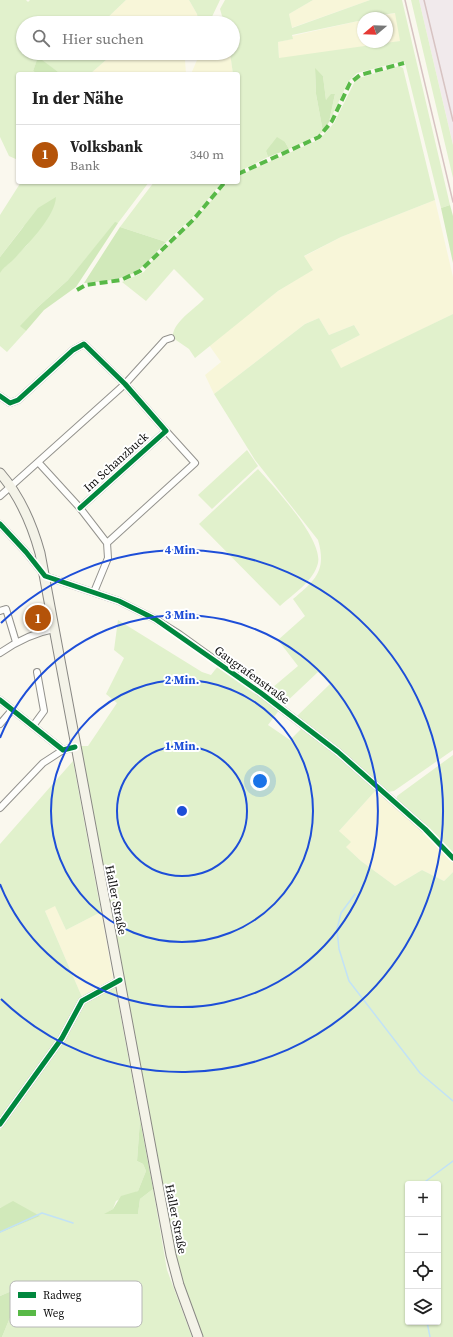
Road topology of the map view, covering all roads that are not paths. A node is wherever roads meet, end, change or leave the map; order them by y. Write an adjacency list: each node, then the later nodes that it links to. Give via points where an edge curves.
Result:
1 (171, 338): 2 (street, via 159,346)
2 (125, 384): 3 (street, Im Schanzbuck, via 84,344 18,400 10,403); 4 (street, Im Schanzbuck); 5 (street)
3 (0, 396)
4 (166, 431): 9 (street, Im Schanzbuck); 11 (street, Im Schanzbuck, via 195,463)
5 (38, 462): 7 (street); 9 (street, Im Schanzbuck)
6 (0, 473): 7 (main road, Haller Straße)
7 (11, 486): 8 (street); 12 (main road, Haller Straße)
8 (0, 496)
9 (80, 508): 11 (street, Im Schanzbuck)
10 (0, 524): 13 (street)
11 (107, 543): 15 (street, via 108,558)
12 (38, 546): 13 (street); 14 (main road, Haller Straße)
13 (26, 552): 14 (street)
14 (45, 576): 15 (street, Gaugrafenstraße); 17 (main road, Haller Straße)
15 (94, 592): 28 (street, Gaugrafenstraße, via 155,619 261,693 338,752)
16 (0, 611): 18 (street, via 6,609)
17 (54, 628): 18 (street); 25 (main road, Haller Straße)
18 (16, 642): 19 (street)
19 (0, 653)
20 (37, 672): 24 (street, via 44,711)
21 (0, 700): 22 (street)
22 (12, 710): 23 (street); 24 (street)
23 (0, 724)
24 (33, 726): 26 (street)
25 (75, 747): 26 (street); 29 (main road, Haller Straße)
26 (63, 750): 27 (street, via 43,764)
27 (0, 808)
28 (425, 829)
29 (120, 980): 30 (street, via 82,1001 62,1038); 31 (main road, Haller Straße, via 171,1255)
30 (0, 1124)
31 (198, 1337)

